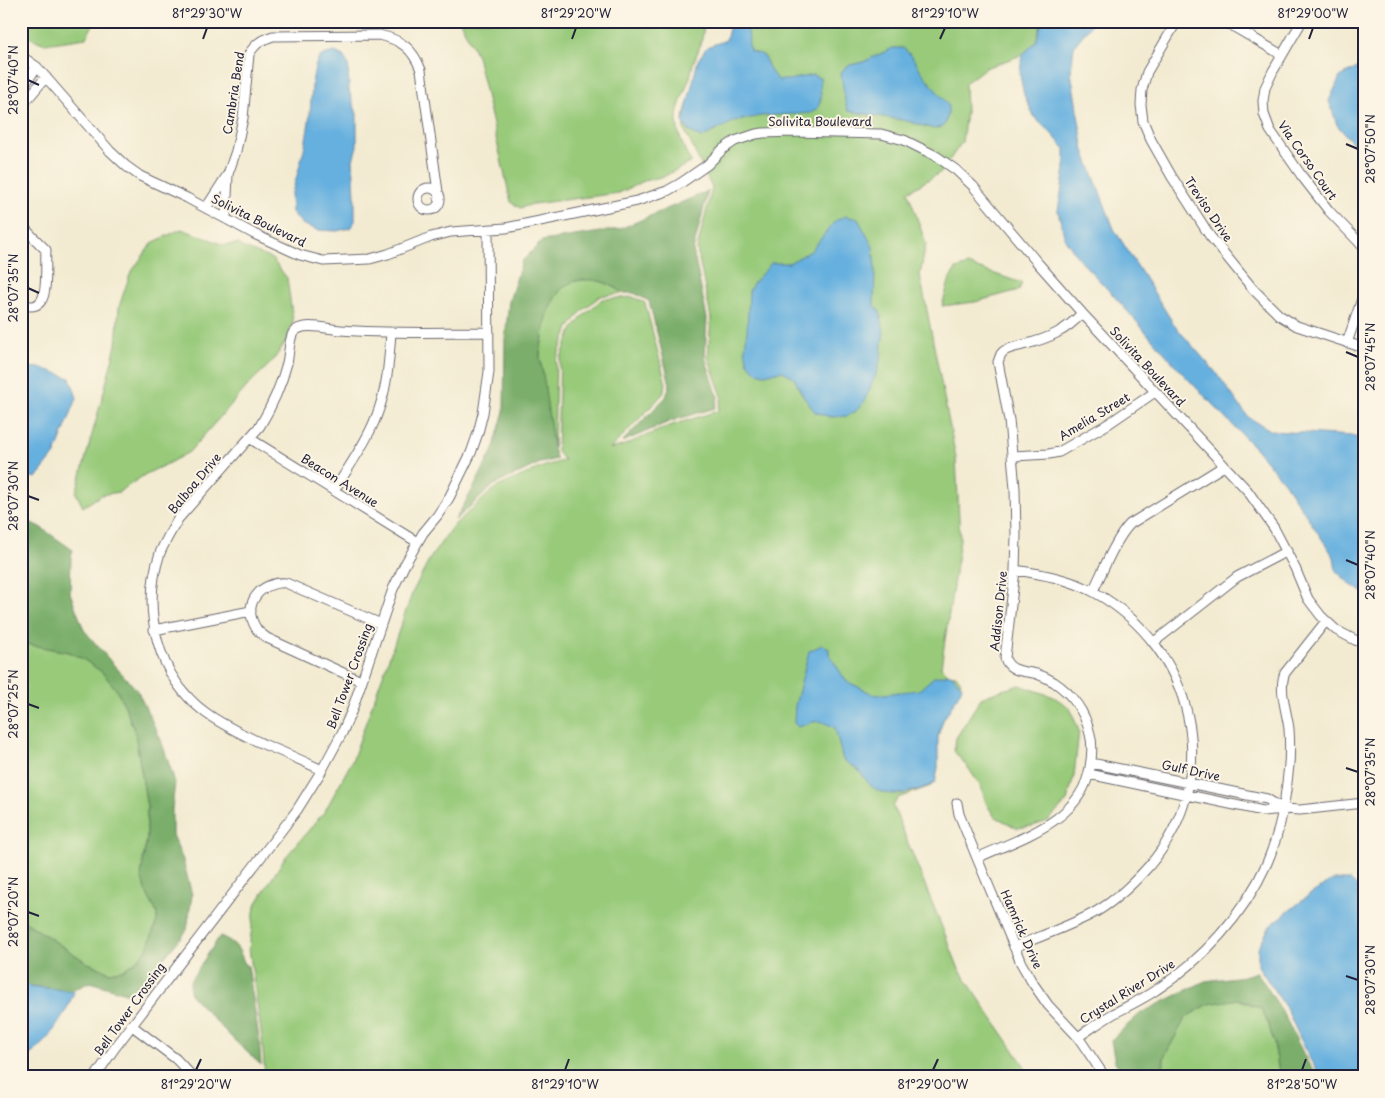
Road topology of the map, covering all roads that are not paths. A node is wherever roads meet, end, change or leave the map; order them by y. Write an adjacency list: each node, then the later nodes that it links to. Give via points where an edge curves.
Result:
1 (1177, 21): 22 (street, Treviso Drive, via 1147,72 1142,90 1143,120 1151,140 1210,236 1253,289 1279,315 1297,326)
2 (1224, 21): 4 (street)
3 (1302, 21): 4 (street, Via Corso Court)
4 (1282, 55): 16 (street, Via Corso Court, via 1265,88 1264,114 1270,130 1329,211)
5 (21, 56): 6 (street, Solivita Boulevard)
6 (37, 67): 7 (street, Solivita Boulevard); 8 (street)
7 (46, 77): 9 (street); 12 (street, Solivita Boulevard, via 110,152 126,166)
8 (21, 88)
9 (21, 104)
10 (228, 174): 11 (street, Cambria Bend, via 243,118 249,54 261,40 273,36 379,36 403,44 415,56 421,70); 12 (street); 13 (street, Cambria Bend)
11 (439, 199)
12 (206, 208): 13 (street, Solivita Boulevard)
13 (226, 219): 15 (street, Solivita Boulevard, via 300,256 323,261 370,259 451,232)
14 (21, 225): 18 (street, via 46,250 42,301 31,307 23,305)
15 (488, 230): 19 (street, Solivita Boulevard, via 652,196 694,175 735,141 756,134 881,134 926,150 956,170); 20 (street, Bell Tower Crossing)
16 (1364, 248)
17 (1364, 293): 22 (street)
18 (21, 300)
19 (1082, 313): 24 (street, Solivita Boulevard); 26 (street, Addison Drive, via 1059,333 1000,354 998,362)
20 (489, 332): 21 (street, Balboa Drive); 29 (street, Bell Tower Crossing, via 489,379 478,434 449,498)
21 (391, 333): 25 (street, Balboa Drive, via 306,326 296,330 291,338 288,361 277,395 260,426); 28 (street, via 387,377 380,407 368,435)
22 (1348, 343): 23 (street, Treviso Drive)
23 (1364, 348)
24 (1155, 392): 26 (street, Amelia Street, via 1059,452); 27 (street, Solivita Boulevard)
25 (249, 438): 28 (street, Beacon Avenue); 36 (street, Balboa Drive, via 178,519 169,534 154,578)
26 (1013, 456): 31 (street, Addison Drive)
27 (1224, 466): 30 (street, Solivita Boulevard, via 1262,509); 32 (street, via 1130,524 1117,542)
28 (334, 490): 29 (street, Beacon Avenue)
29 (417, 542): 35 (street, Bell Tower Crossing, via 393,589)
30 (1287, 551): 34 (street, Solivita Boulevard, via 1308,599); 37 (street, via 1237,577)
31 (1015, 570): 32 (street, via 1050,576); 40 (street, Addison Drive, via 1006,662 1012,668 1053,681 1072,698 1083,713 1089,730)
32 (1093, 591): 37 (street, via 1129,616)
33 (251, 611): 35 (street, via 254,598 264,588 286,583); 36 (street); 39 (street, via 257,629 267,638)
34 (1326, 621): 38 (street, Solivita Boulevard, via 1345,635); 47 (street, Crystal River Drive, via 1282,679 1290,748)
35 (381, 624): 39 (street, Bell Tower Crossing)
36 (154, 630): 41 (street, Balboa Drive, via 170,673 197,706 223,724)
37 (1154, 642): 43 (street, via 1174,675 1186,709 1191,738)
38 (1364, 643)
39 (361, 681): 41 (street, Bell Tower Crossing, via 342,733)
40 (1091, 763): 42 (street, Addison Drive); 43 (street, Gulf Drive)
41 (322, 770): 50 (street, Bell Tower Crossing, via 296,810)
42 (1089, 774): 44 (street, Gulf Drive); 48 (street, Addison Drive, via 1075,801 1055,821)
43 (1190, 783): 44 (street); 47 (street, Gulf Drive, via 1267,799)
44 (1187, 794): 47 (street, Gulf Drive, via 1263,811); 49 (street, via 1183,809 1161,850 1121,894 1088,916)
45 (957, 803): 48 (street, Hamrick Drive)
46 (1364, 803): 47 (street, Gulf Drive)
47 (1283, 809): 51 (street, Crystal River Drive, via 1260,877 1212,944 1157,990)
48 (977, 858): 49 (street, Hamrick Drive)
49 (1014, 947): 51 (street, Hamrick Drive, via 1040,994)
50 (131, 1025): 52 (street, Bell Tower Crossing); 53 (street, via 176,1058)
51 (1078, 1037): 54 (street, Hamrick Drive)
52 (95, 1077)
53 (193, 1077)
54 (1105, 1077)

